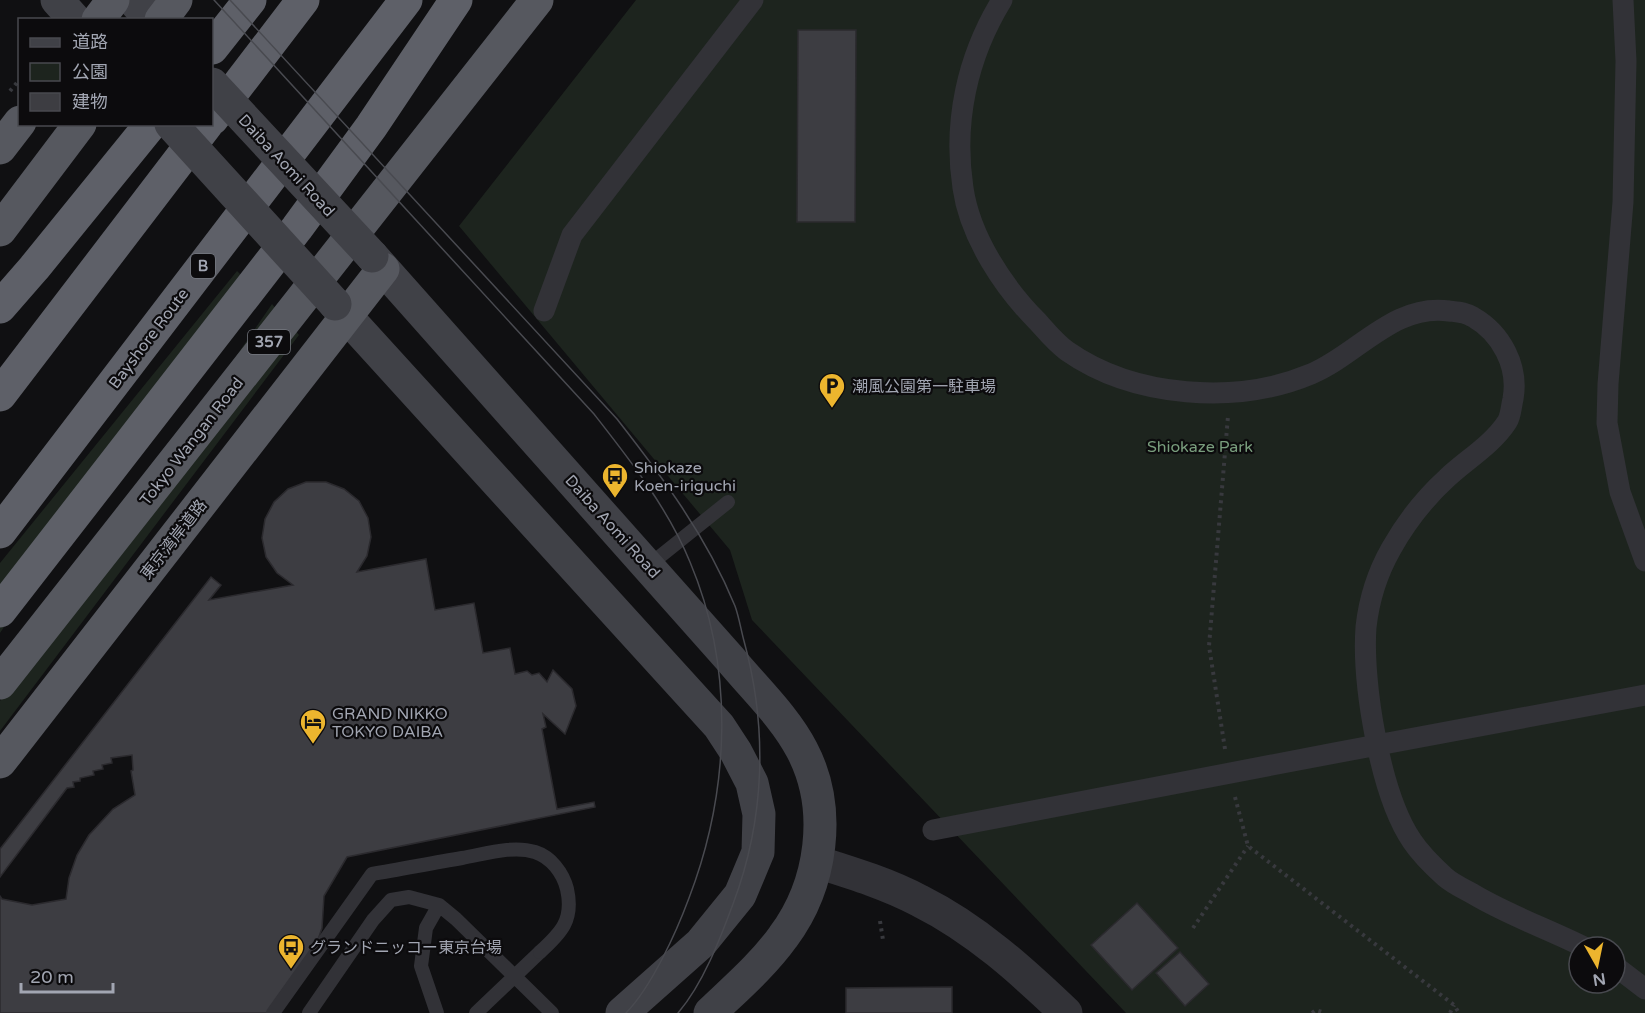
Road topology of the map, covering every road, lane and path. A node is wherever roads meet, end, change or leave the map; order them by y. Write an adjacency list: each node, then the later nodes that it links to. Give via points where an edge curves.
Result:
1 (57, 0): 12 (main road)
2 (176, 0): 11 (highway)
3 (250, 0): 14 (highway)
4 (303, 0): 16 (highway)
5 (406, 0): 31 (highway, Bayshore Route / B)
6 (537, 0): 35 (highway, Tokyo Wangan Road / 357)
7 (753, 0): 27 (street, via 572,236)
8 (1002, 0): 28 (street, via 973,60 962,108 959,149 963,193 980,244 1005,285 1065,350 1104,372 1148,386)
9 (1623, 0): 32 (street, via 1623,202 1607,423 1620,492)
10 (453, 5): 34 (highway, via 297,228)
11 (139, 9): 13 (highway)
12 (73, 18)
13 (105, 18)
14 (213, 47)
15 (213, 85): 24 (main road, Daiba Aomi Road, bridge)
16 (213, 118)
17 (18, 125): 22 (highway)
18 (78, 126): 23 (highway)
19 (149, 126): 25 (highway)
20 (173, 126): 26 (main road, bridge)
21 (205, 126): 29 (highway)
22 (0, 148)
23 (0, 230)
24 (377, 263): 26 (highway, 357); 33 (main road, Daiba Aomi Road)
25 (0, 307)
26 (340, 310): 38 (highway, 東京湾岸道路 / 357); 57 (main road, via 719,726 752,783 759,814 758,852 740,896 701,943)
27 (544, 310)
28 (1230, 393): 37 (street, via 1284,384 1315,373 1407,315 1439,309 1468,314 1492,331 1510,357 1515,387 1509,420 1412,517 1390,550 1373,591 1366,626 1366,674); 39 (path, via 1209,646)
29 (0, 395)
30 (728, 502): 33 (lane)
31 (0, 532)
32 (1645, 561)
33 (648, 566): 42 (main road, Daiba Aomi Road, via 787,727 802,751 814,781 821,819)
34 (0, 611)
35 (0, 683)
36 (1645, 695): 37 (street)
37 (1377, 744): 39 (street); 46 (street, via 1393,804 1412,842 1447,879 1490,904)
38 (0, 762)
39 (1229, 774): 40 (street); 41 (path)
40 (933, 830)
41 (1248, 846): 45 (path); 51 (path)
42 (817, 862): 58 (main road, Daiba Aomi Road, via 804,901 784,936); 59 (street, via 920,901 972,932 1017,966)
43 (439, 905): 49 (lane); 53 (lane, via 409,897 391,900); 54 (lane, via 426,928 421,966)
44 (880, 921): 47 (path)
45 (1193, 928)
46 (1567, 939)
47 (883, 940)
48 (1627, 975): 50 (street)
49 (514, 976): 52 (lane, bridge, via 560,933 569,905 559,870 537,852 527,850 372,874); 55 (lane); 56 (lane)
50 (1645, 989)
51 (1454, 1005): 62 (path); 63 (path)
52 (273, 1013)
53 (309, 1013)
54 (437, 1013)
55 (476, 1013)
56 (552, 1013)
57 (622, 1013)
58 (710, 1013)
59 (1066, 1013)
60 (1312, 1013): 61 (path)
61 (1325, 1013)
62 (1450, 1013)
63 (1460, 1013)

